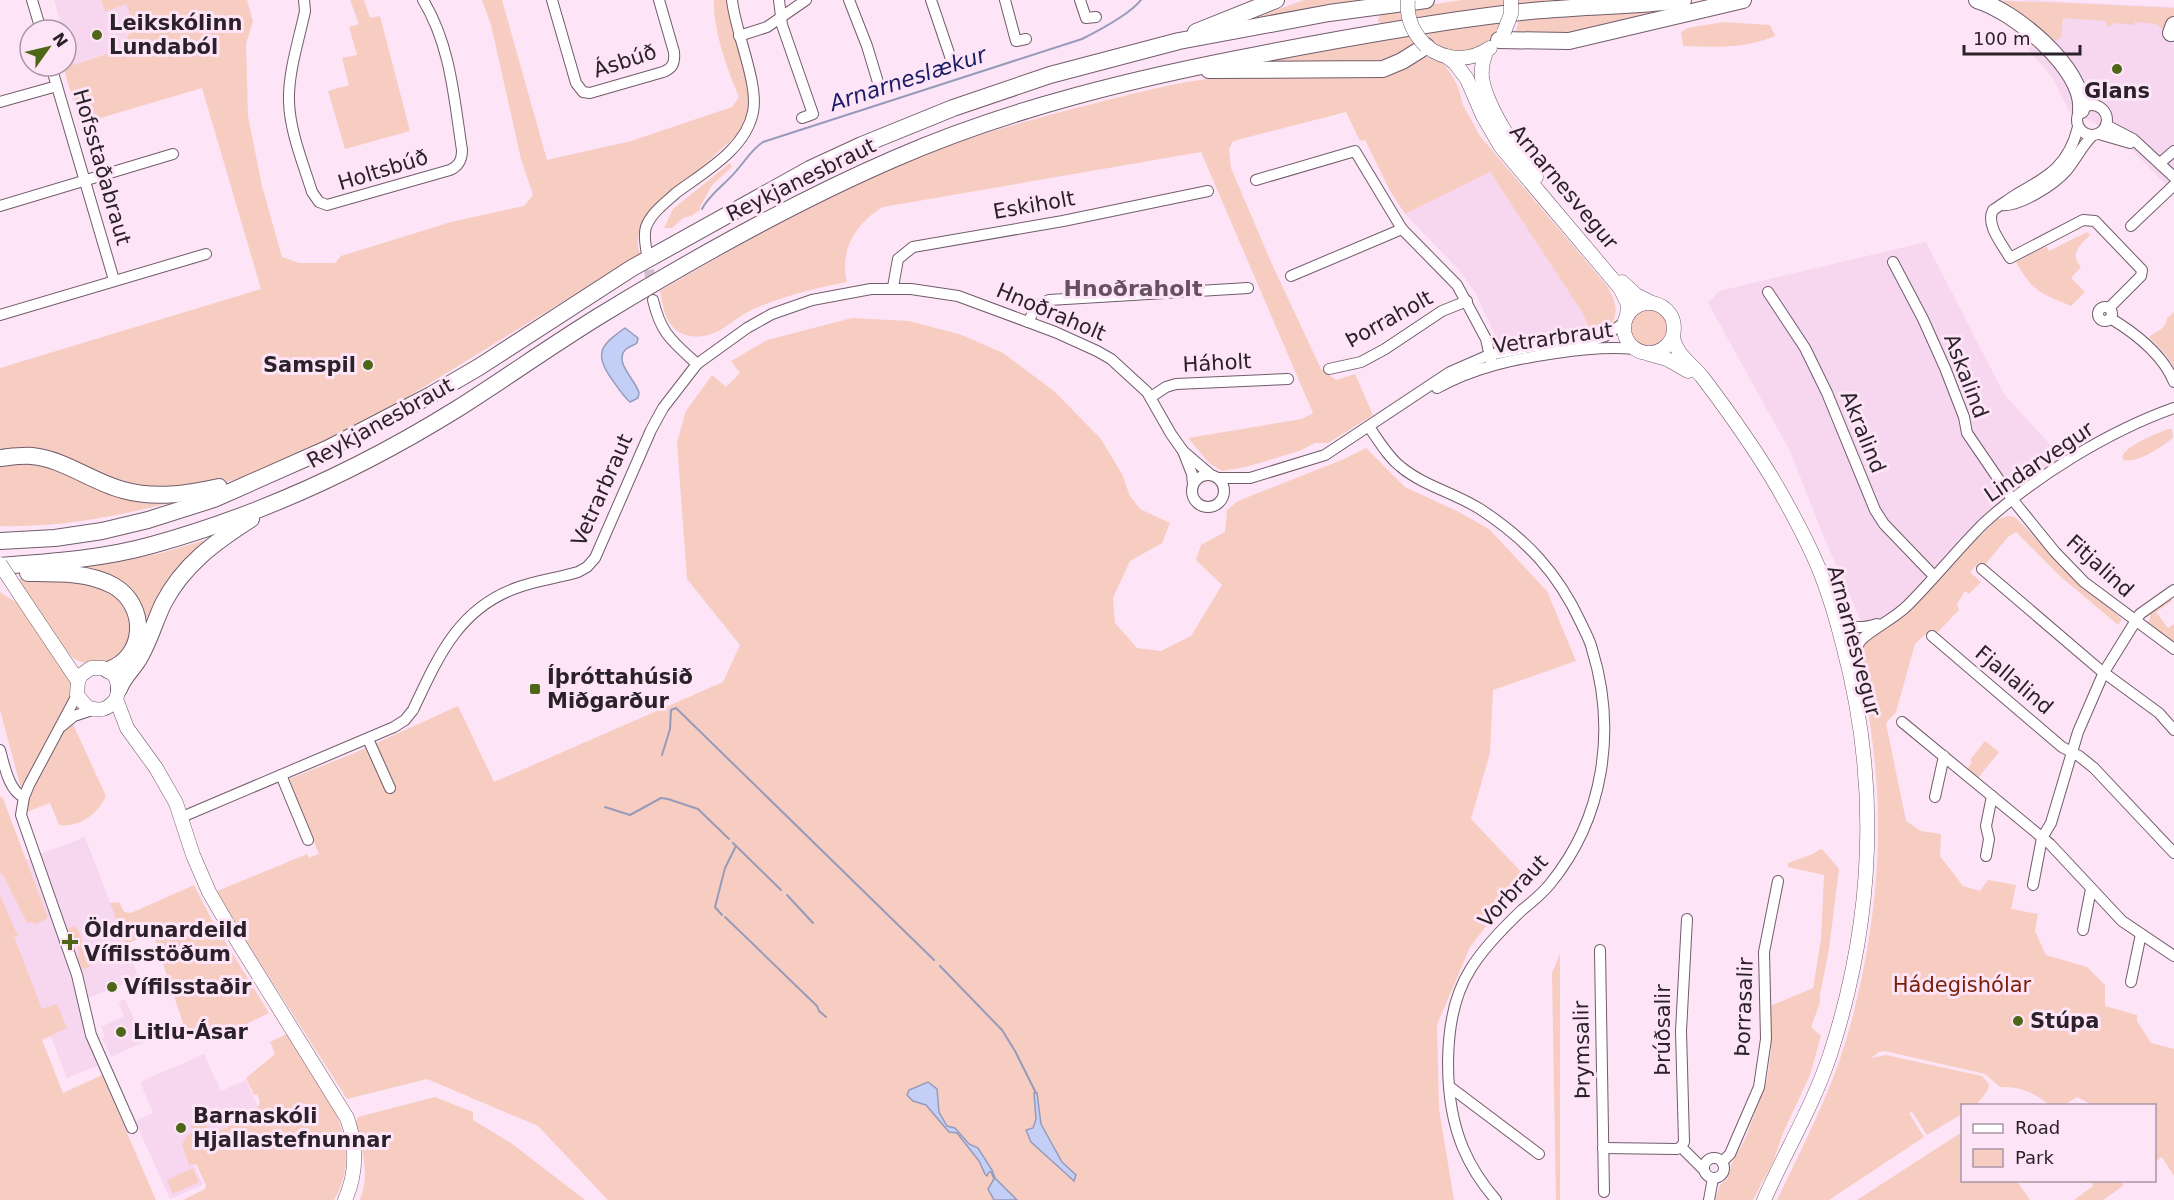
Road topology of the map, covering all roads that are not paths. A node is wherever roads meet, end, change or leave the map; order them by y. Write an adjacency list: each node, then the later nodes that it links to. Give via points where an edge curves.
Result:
1 (32, 0): 20 (street)
2 (304, 0): 3 (street, Holtsbúð, via 289,93 290,112 312,192 327,206 450,170 462,159 445,49)
3 (423, 0)
4 (552, 0): 5 (street, Ásbúð, via 576,83 586,93 663,72 672,66 674,52)
5 (659, 0)
6 (732, 0): 23 (street)
7 (779, 0): 21 (street)
8 (806, 0): 21 (street)
9 (849, 0): 33 (street, via 880,89)
10 (931, 0): 29 (street, via 952,62)
11 (1005, 0): 24 (street, via 1017,41)
12 (1080, 0): 22 (street)
13 (1276, 0): 25 (highway)
14 (1408, 0): 27 (main road, bridge, via 1412,27)
15 (1426, 0): 25 (highway, Reykjanesbraut, via 1329,13)
16 (1511, 0): 26 (main road, Arnarnesvegur, bridge, via 1511,14)
17 (1683, 0): 30 (highway, Reykjanesbraut, via 1517,12 1405,26)
18 (1743, 0): 26 (highway, via 1569,41)
19 (1977, 0): 36 (highway, via 2007,13 2047,46 2068,73 2081,103)
20 (37, 18)
21 (780, 19): 23 (street); 35 (street, via 813,114)
22 (1086, 19)
23 (739, 36): 53 (street, via 754,92 751,122 736,145 655,213 646,229)
24 (1026, 39)
25 (1179, 41): 82 (highway, Reykjanesbraut, via 1000,91 810,169 632,268 431,395 329,448)
26 (1497, 41): 28 (main road, Arnarnesvegur, via 1467,58); 62 (main road, Arnarnesvegur, via 1482,68 1484,84 1511,140 1574,227 1628,289)
27 (1426, 46): 28 (main road, Arnarnesvegur); 30 (highway, via 1393,65 1371,70)
28 (1446, 56): 64 (main road, Arnarnesvegur, via 1461,70 1501,147 1620,288 1628,304)
29 (957, 61)
30 (1181, 70): 86 (highway, Reykjanesbraut, via 976,127 899,156 810,197 602,314 437,420)
31 (55, 78): 32 (street, Hofsstaðabraut)
32 (57, 86): 34 (street); 45 (street, Hofsstaðabraut)
33 (870, 92)
34 (0, 102)
35 (802, 118)
36 (2079, 119): 37 (street, via 2088,106 2100,107); 38 (street, via 2084,133); 48 (street, via 2076,138 2062,163)
37 (2106, 125): 38 (street); 39 (street)
38 (2095, 135): 39 (street); 48 (street, via 2053,183 2021,202)
39 (2140, 145): 42 (street)
40 (2174, 151): 42 (street)
41 (173, 154): 45 (street)
42 (2160, 163): 43 (street)
43 (2174, 177)
44 (1256, 180): 51 (street, Þorraholt, via 1355,151)
45 (85, 181): 49 (street); 56 (street, Hofsstaðabraut)
46 (2174, 185): 50 (street)
47 (1208, 190): 57 (street, Eskiholt, via 913,247 898,259)
48 (2001, 205): 73 (street, via 1991,213 1992,227 2010,258 2083,220 2098,223 2142,272 2110,313 2161,359)
49 (0, 206)
50 (2131, 226)
51 (1402, 229): 55 (street); 61 (street, Þorraholt, via 1448,273)
52 (206, 254): 56 (street)
53 (647, 255)
54 (1893, 262): 85 (street, Askalind, via 1923,319 1967,433)
55 (1291, 276)
56 (114, 280): 63 (street)
57 (893, 287): 65 (street, Hnoðraholt, via 958,296); 70 (street, Hnoðraholt, via 853,291 786,308 747,328)
58 (1248, 288): 65 (street, via 1049,300 1036,307)
59 (1768, 292): 92 (street, Akralind, via 1796,333 1827,393 1875,510)
60 (653, 300): 70 (street, via 664,331)
61 (1467, 301): 69 (street, Þorraholt, via 1486,339); 71 (street, Þorraholt, via 1442,311 1361,362)
62 (1652, 303): 64 (main road, via 1638,306); 66 (main road, via 1670,315)
63 (0, 315)
64 (1626, 319): 67 (main road, via 1626,339); 69 (street, Vetrarbraut, via 1596,339 1530,347)
65 (1028, 322): 75 (street, Hnoðraholt, via 1104,355)
66 (1673, 338): 68 (main road, via 1663,350); 74 (main road, Arnarnesvegur, via 1678,352)
67 (1635, 349): 68 (main road); 69 (street, Vetrarbraut, via 1585,349)
68 (1649, 354): 74 (main road, Arnarnesvegur, via 1677,363)
69 (1491, 360): 77 (street, Vetrarbraut, via 1450,372)
70 (697, 364): 110 (street, Vetrarbraut, via 651,430 591,563 578,572 510,590 481,606 448,640 408,717)
71 (1329, 369)
72 (1288, 379): 75 (street, Háholt, via 1176,384)
73 (2174, 382)
74 (1709, 388): 87 (main road, Arnarnesvegur, via 1750,441)
75 (1151, 397): 78 (street, Hnoðraholt)
76 (2174, 408): 85 (street, Lindarvegur, via 2103,441)
77 (1369, 427): 81 (street, Vetrarbraut, via 1325,455); 134 (street, Vorbraut, via 1401,468 1479,508 1515,534 1550,568 1571,600 1592,648 1603,699 1603,767 1581,835 1550,884 1501,931 1469,972 1451,1029)
78 (1183, 451): 80 (street, Hnoðraholt); 83 (street, Hnoðraholt)
79 (0, 458): 82 (highway, via 32,456 51,460 114,488 153,495 182,495)
80 (1214, 477): 81 (street, Vetrarbraut); 83 (street, Vetrarbraut, via 1198,478); 84 (street, via 1223,486)
81 (1251, 478): 84 (street, Vetrarbraut)
82 (258, 479): 88 (highway, Reykjanesbraut, via 214,499 148,520 55,538)
83 (1193, 485): 84 (street, Vetrarbraut, via 1193,498 1202,506 1216,505)
84 (1224, 495)
85 (2012, 499): 92 (street, Lindarvegur); 96 (street, Fitjalind, via 2069,568)
86 (273, 505): 89 (highway, Reykjanesbraut, via 142,548 99,557); 102 (highway, via 221,538 185,571 164,602 141,657 122,680)
87 (1803, 538): 94 (main road, Arnarnesvegur, via 1821,572); 120 (main road, Arnarnesvegur, via 1846,679)
88 (0, 541)
89 (0, 565): 101 (main road, bridge, via 63,657)
90 (1982, 569): 100 (street)
91 (0, 571): 99 (highway, via 91,577 129,598 138,638 123,664)
92 (1934, 576): 95 (street, Lindarvegur)
93 (2174, 590): 96 (street, Fjallalind)
94 (1835, 616): 95 (street, Lindarvegur, via 1860,628); 105 (main road, Arnarnesvegur)
95 (1889, 620): 105 (street, Lindarvegur, via 1864,637 1856,651)
96 (2134, 621): 98 (street, Fitjalind); 100 (street, Fjallalind)
97 (1932, 636): 112 (street, Fjallalind)
98 (2174, 649)
99 (108, 670): 101 (main road, via 97,667); 102 (main road, via 116,678)
100 (2104, 672): 109 (street); 112 (street, Fjallalind)
101 (82, 676): 103 (main road)
102 (118, 694): 104 (main road, via 112,705); 108 (main road)
103 (77, 695): 104 (main road, via 82,704); 107 (street)
104 (96, 710): 107 (street, via 74,716); 108 (main road)
105 (1860, 722): 120 (main road, Arnarnesvegur)
106 (1902, 722): 113 (street)
107 (59, 728): 117 (street)
108 (127, 728): 119 (main road, via 156,768)
109 (2174, 730)
110 (368, 739): 114 (street, Vetrarbraut); 115 (street)
111 (0, 750): 117 (street, via 15,790)
112 (2072, 752): 121 (street, Fjallalind, via 2051,824); 123 (street, Fjallalind, via 2094,768)
113 (1944, 756): 116 (street); 118 (street)
114 (281, 775): 119 (street, Vetrarbraut); 122 (street)
115 (390, 788)
116 (1992, 796): 121 (street); 124 (street)
117 (24, 797): 135 (street, via 22,822 77,975 90,1035)
118 (1935, 797)
119 (182, 817): 143 (main road, via 209,892 346,1118 355,1158)
120 (1867, 827): 146 (main road, Arnarnesvegur, via 1861,918 1845,1005 1807,1113)
121 (2042, 838): 126 (street, Fjallalind); 127 (street)
122 (308, 840)
123 (2174, 854)
124 (1986, 856)
125 (1778, 881): 139 (street, Þorrasalir, via 1764,952 1766,1039 1759,1088 1730,1154)
126 (2033, 885)
127 (2091, 889): 129 (street); 130 (street)
128 (1687, 919): 136 (street, Þrúðsalir, via 1681,1031)
129 (2083, 930)
130 (2140, 934): 132 (street); 133 (street)
131 (1600, 950): 137 (street, Þrymsalir)
132 (2174, 956)
133 (2131, 982)
134 (1450, 1087): 138 (street); 144 (street, Vorbraut, via 1464,1150)
135 (132, 1128)
136 (1682, 1144): 137 (street, via 1677,1149); 140 (street)
137 (1603, 1148): 142 (street, Þrymsalir)
138 (1539, 1154)
139 (1722, 1162): 140 (street, via 1717,1158); 141 (street, Þorrasalir, via 1724,1172)
140 (1705, 1165): 141 (street, via 1707,1176)
141 (1713, 1178): 145 (street, Þorrasalir)
142 (1604, 1192)
143 (345, 1200)
144 (1496, 1200)
145 (1709, 1200)
146 (1764, 1200)

